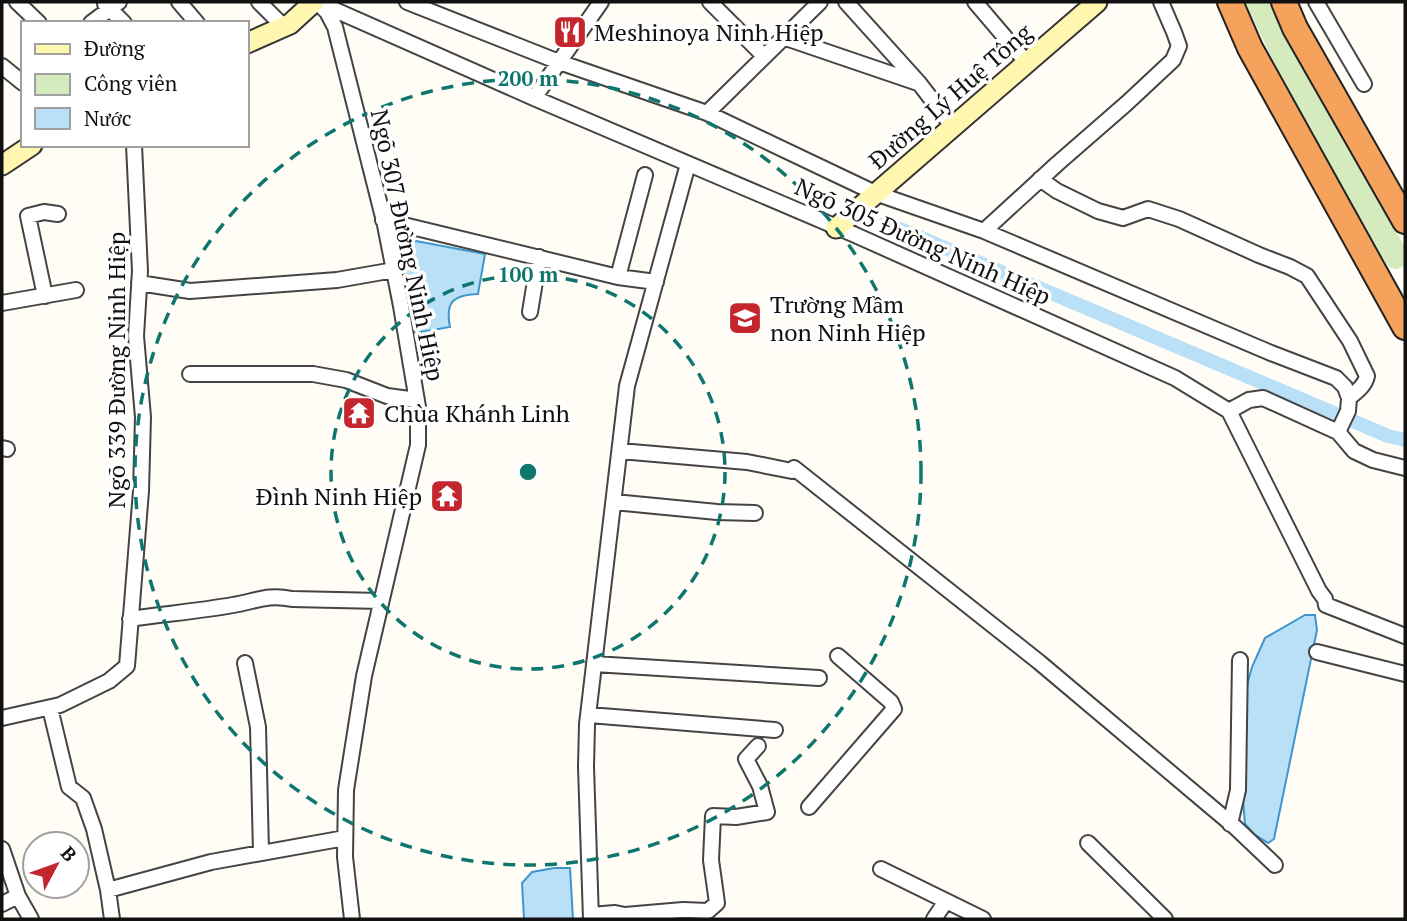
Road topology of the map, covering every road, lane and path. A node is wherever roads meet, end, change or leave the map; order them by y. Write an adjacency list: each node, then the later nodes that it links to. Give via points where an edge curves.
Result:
1 (17, 2): 17 (street)
2 (179, 2): 20 (street)
3 (259, 2): 21 (street)
4 (316, 2): 21 (main road); 32 (street, Ngõ 305 Đường Ninh Hiệp); 43 (street, Ngõ 307 Đường Ninh Hiệp, via 335,27)
5 (407, 2): 25 (street)
6 (601, 2): 25 (street)
7 (710, 2): 24 (street)
8 (820, 2): 22 (street)
9 (846, 2): 30 (street)
10 (975, 2): 26 (street)
11 (1097, 2): 26 (main road, Đường Lý Huệ Tông)
12 (1161, 2): 40 (street, via 1179,46 1173,60)
13 (1230, 2): 56 (highway, via 1250,48)
14 (1284, 2): 44 (highway)
15 (1316, 2): 31 (street)
16 (111, 4): 18 (street); 19 (street)
17 (37, 21)
18 (93, 21)
19 (123, 21)
20 (195, 21)
21 (284, 27): 23 (main road)
22 (783, 37): 24 (street); 30 (street)
23 (248, 43)
24 (764, 56): 33 (street)
25 (559, 62): 32 (street); 33 (street)
26 (1027, 63): 34 (main road, Đường Lý Huệ Tông)
27 (21, 65): 28 (street)
28 (4, 71): 29 (street)
29 (21, 82)
30 (919, 83): 34 (street)
31 (1364, 84)
32 (534, 98): 37 (street, Ngõ 305 Đường Ninh Hiệp)
33 (707, 113): 41 (street)
34 (952, 126): 41 (main road, Đường Lý Huệ Tông)
35 (29, 147): 38 (main road)
36 (134, 147): 51 (street, Ngõ 339 Đường Ninh Hiệp)
37 (688, 164): 45 (street, Ngõ 305 Đường Ninh Hiệp); 50 (street)
38 (2, 165)
39 (645, 175): 49 (street)
40 (1040, 179): 46 (street); 59 (street, via 1098,211 1124,218 1148,209 1307,276 1367,376)
41 (875, 193): 45 (main road, Đường Lý Huệ Tông); 46 (street)
42 (58, 214): 53 (street, via 27,216)
43 (383, 220): 47 (street); 48 (street, Ngõ 307 Đường Ninh Hiệp)
44 (1405, 221)
45 (836, 228): 60 (street, Ngõ 305 Đường Ninh Hiệp, via 1175,378)
46 (984, 231): 59 (street, via 1336,378 1345,387)
47 (539, 257): 49 (street); 55 (street)
48 (394, 270): 51 (street, via 337,280 190,291); 58 (street, Ngõ 307 Đường Ninh Hiệp)
49 (618, 277): 50 (street)
50 (656, 282): 62 (street, via 627,386)
51 (139, 283): 67 (street, Ngõ 339 Đường Ninh Hiệp, via 136,336 143,417)
52 (76, 290): 53 (street)
53 (45, 296): 54 (street)
54 (2, 303)
55 (530, 313)
56 (1405, 327)
57 (190, 374): 58 (street, via 313,374)
58 (417, 400): 66 (street, Ngõ 307 Đường Ninh Hiệp, via 418,444)
59 (1348, 405): 61 (street)
60 (1229, 411): 61 (street, via 1263,398); 68 (street, via 1326,605)
61 (1339, 429): 63 (street, via 1354,451)
62 (620, 451): 64 (street); 82 (street, via 793,469 1039,662)
63 (1405, 468)
64 (614, 502): 65 (street); 73 (street)
65 (755, 513)
66 (382, 601): 67 (street, via 278,596); 83 (street, Ngõ 307 Đường Ninh Hiệp, via 364,676 346,790)
67 (130, 619): 76 (street, Ngõ 339 Đường Ninh Hiệp, via 127,666 109,681)
68 (1405, 636)
69 (1317, 652): 74 (street)
70 (838, 656): 81 (street, via 894,709)
71 (1240, 660): 82 (street, via 1238,790)
72 (245, 663): 86 (street, via 258,727)
73 (594, 664): 75 (street); 77 (street)
74 (1405, 674)
75 (819, 678)
76 (50, 708): 78 (street, Ngõ 339 Đường Ninh Hiệp); 89 (street, via 69,787 83,797)
77 (589, 715): 79 (street); 93 (street, via 586,767)
78 (2, 718)
79 (775, 730)
80 (758, 746): 93 (street, via 746,760 760,786 766,812 713,816 711,860 716,903 708,911)
81 (809, 807)
82 (1230, 824): 87 (street)
83 (345, 838): 86 (street); 96 (street, Ngõ 307 Đường Ninh Hiệp)
84 (1088, 843): 99 (street)
85 (2, 849): 90 (street)
86 (261, 852): 89 (street)
87 (1275, 865)
88 (881, 869): 91 (street)
89 (108, 890): 95 (street)
90 (18, 896): 92 (street); 94 (street)
91 (946, 901): 97 (street); 98 (street)
92 (2, 904)
93 (591, 917)
94 (31, 919)
95 (112, 919)
96 (352, 919)
97 (934, 919)
98 (982, 919)
99 (1165, 919)

